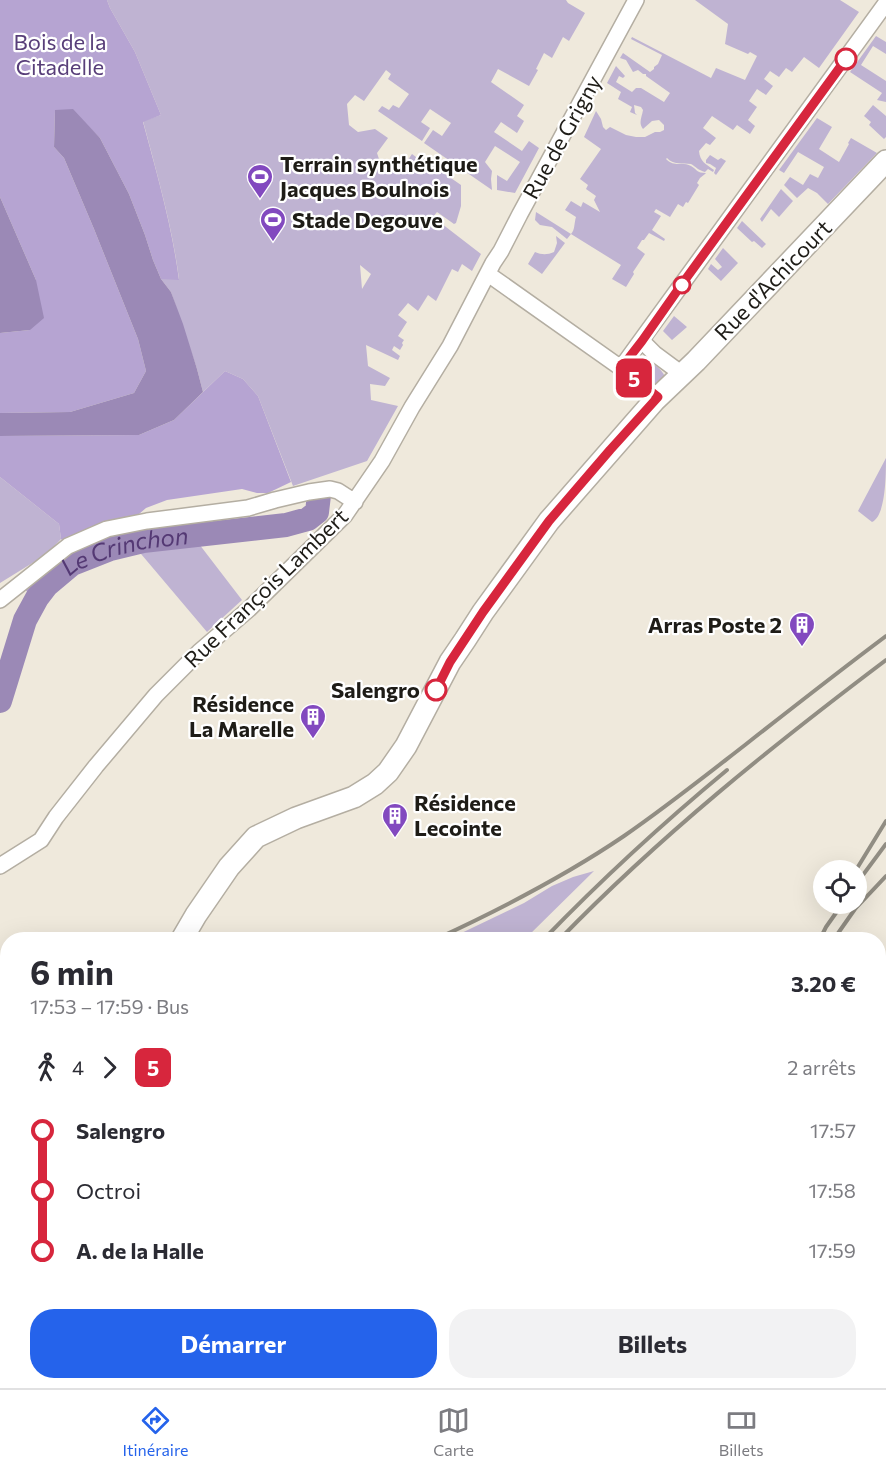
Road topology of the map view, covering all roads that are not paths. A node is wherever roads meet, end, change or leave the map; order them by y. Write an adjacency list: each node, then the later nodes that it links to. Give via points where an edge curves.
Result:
1 (636, 0): 4 (street, Rue de Grigny)
2 (886, 3): 5 (street)
3 (886, 161): 7 (street, Rue d'Achicourt)
4 (488, 274): 6 (street); 9 (street, Rue François Lambert, via 450,346)
5 (642, 341): 6 (street); 7 (street)
6 (621, 368): 8 (street)
7 (682, 374): 8 (street, Rue d'Achicourt)
8 (658, 397): 12 (street, Rue d'Achicourt, via 549,521 483,612 388,772 354,797 256,837 229,867)
9 (354, 502): 10 (street, via 330,489 248,508 107,529 68,546); 11 (street, Rue François Lambert, via 249,609 156,695 41,840)
10 (0, 600)
11 (0, 866)
12 (186, 932)

